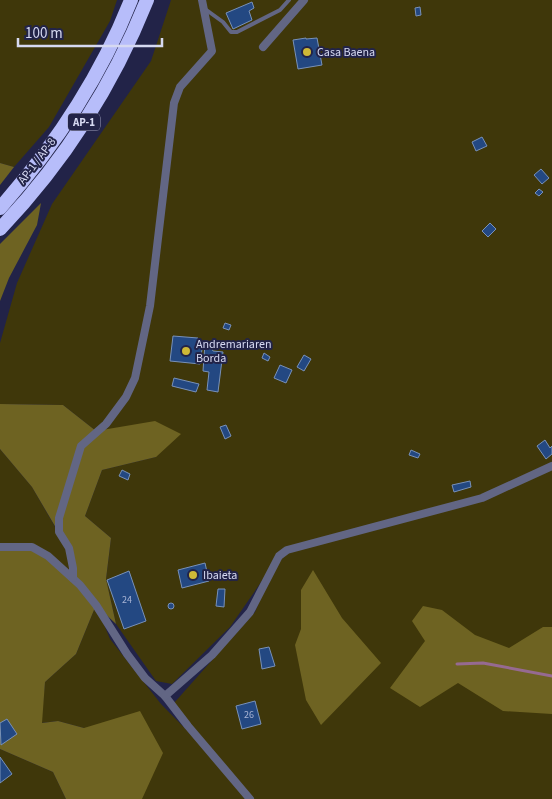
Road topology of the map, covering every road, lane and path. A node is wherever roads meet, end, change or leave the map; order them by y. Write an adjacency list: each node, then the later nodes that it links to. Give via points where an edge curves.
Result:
1 (131, 0): 7 (highway, AP-1 / AP-8 / AP-1, via 78,102 46,151)
2 (146, 0): 8 (highway, AP-1 / AP-8 / AP-1, via 112,74 78,132)
3 (289, 0): 5 (lane, via 280,10 237,32 231,32)
4 (304, 0): 6 (street)
5 (203, 4): 11 (street, via 212,51 180,87 174,103 150,306 135,378 126,398 106,424 81,446 59,518 60,532 72,560)
6 (263, 47)
7 (0, 208)
8 (0, 230)
9 (552, 466): 12 (street, via 482,498 287,550 278,556 250,612 212,655)
10 (0, 547): 11 (street, via 32,547)
11 (73, 578): 12 (street, via 96,605 145,678)
12 (165, 696): 13 (street)
13 (250, 799)

